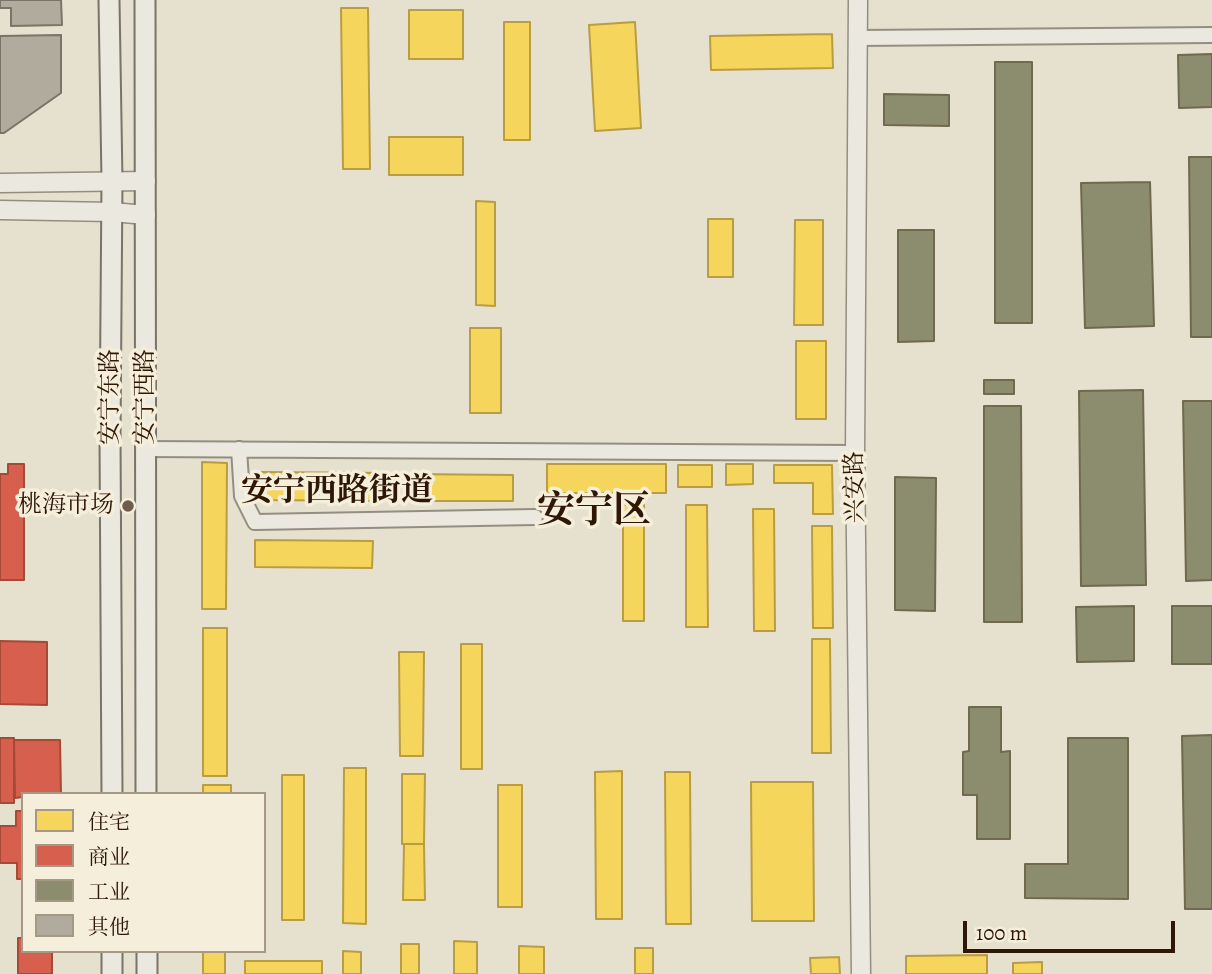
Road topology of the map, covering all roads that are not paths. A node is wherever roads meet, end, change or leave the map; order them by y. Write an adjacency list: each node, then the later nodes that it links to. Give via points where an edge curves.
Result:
1 (109, 0): 6 (main road, 安宁东路)
2 (145, 0): 7 (main road, 安宁西路)
3 (858, 0): 5 (street, 兴安路)
4 (1212, 35): 5 (street)
5 (859, 38): 18 (street, 兴安路)
6 (111, 106): 7 (main road, via 129,119); 8 (main road, 安宁东路)
7 (145, 108): 9 (main road, 安宁西路)
8 (112, 181): 9 (street); 10 (street); 12 (main road, 安宁东路)
9 (146, 181): 13 (main road, 安宁西路)
10 (0, 183)
11 (0, 210): 12 (street)
12 (112, 212): 13 (street); 14 (main road, 安宁东路)
13 (146, 215): 15 (main road, 安宁西路)
14 (111, 276): 15 (main road, via 132,270); 20 (main road, 安宁东路)
15 (146, 277): 16 (main road, 安宁西路)
16 (145, 449): 17 (street); 21 (main road, 安宁西路)
17 (239, 450): 18 (street); 19 (street, via 242,496 255,522)
18 (855, 453): 26 (street, 兴安路)
19 (535, 517)
20 (111, 792)
21 (146, 792)
22 (112, 953): 24 (main road)
23 (147, 953): 25 (main road)
24 (112, 974)
25 (147, 974)
26 (861, 974)

